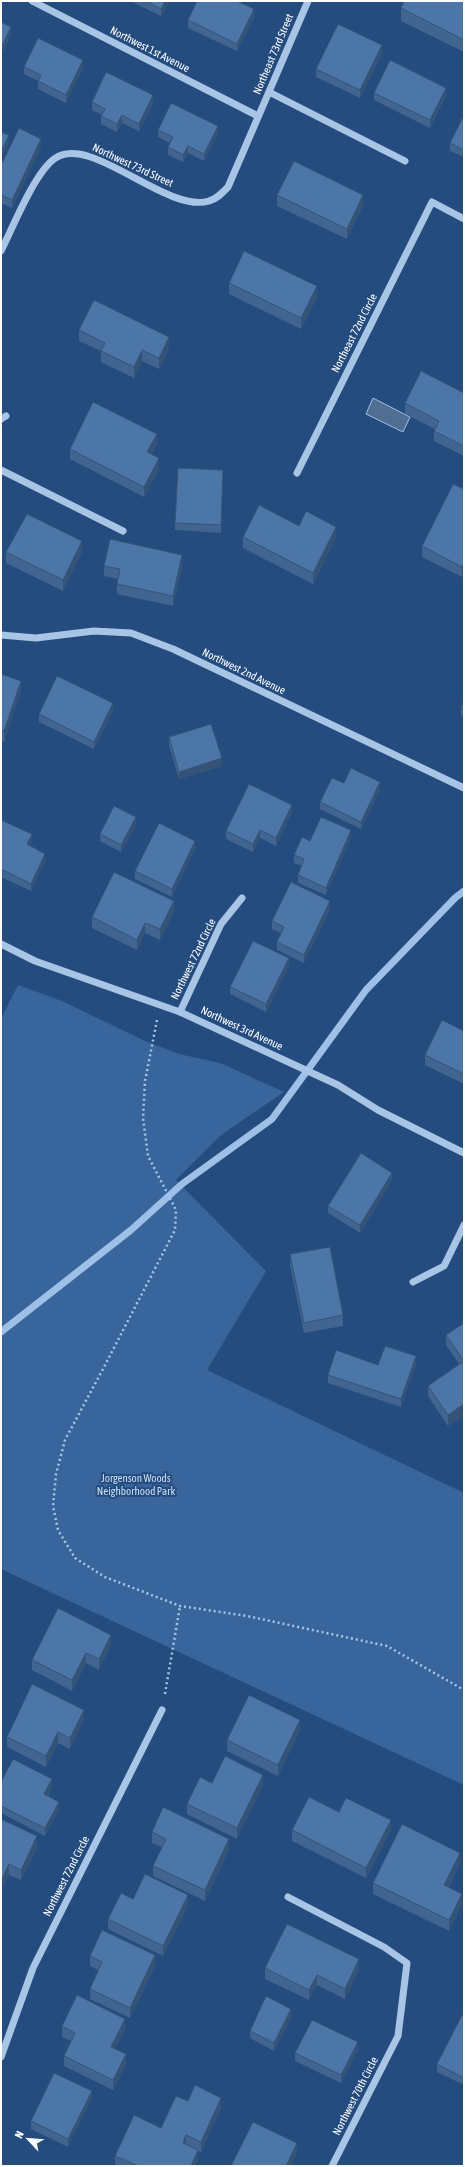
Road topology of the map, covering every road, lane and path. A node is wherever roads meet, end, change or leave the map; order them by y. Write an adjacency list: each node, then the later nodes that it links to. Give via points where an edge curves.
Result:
1 (32, 1): 4 (street, Northwest 1st Avenue)
2 (308, 1): 3 (street, Northeast 73rd Street)
3 (269, 92): 4 (street, Northeast 73rd Street); 5 (street)
4 (258, 116): 7 (street, Northwest 73rd Street, via 228,186 216,199 207,202 174,197 88,156 74,153 61,155 40,174)
5 (406, 161)
6 (464, 219): 9 (street, Northeast 72nd Circle, via 432,202)
7 (1, 251)
8 (1, 470): 10 (street)
9 (297, 473)
10 (123, 531)
11 (1, 635): 12 (street, Northwest 2nd Avenue, via 36,638 94,631 131,633 173,648)
12 (464, 788)
13 (242, 898): 16 (street, Northwest 72nd Circle, via 221,924)
14 (1, 944): 15 (street, Northwest 3rd Avenue, via 35,961)
15 (162, 1005): 16 (street, Northwest 3rd Avenue); 20 (path, via 153,1033 145,1081 143,1118 148,1156 176,1210 175,1230 64,1440 56,1474 53,1506 58,1530 75,1558 105,1577)
16 (180, 1012): 17 (street, Northwest 3rd Avenue, via 338,1085 378,1110)
17 (464, 1152)
18 (464, 1225): 19 (street, via 444,1266)
19 (413, 1282)
20 (180, 1606): 21 (path, via 247,1616 387,1646); 22 (path)
21 (464, 1690)
22 (162, 1710): 24 (street, Northwest 72nd Circle, via 33,1968)
23 (288, 1897): 25 (street, Northwest 70th Circle, via 384,1947 407,1963 398,2036)
24 (1, 2057)
25 (332, 2166)

